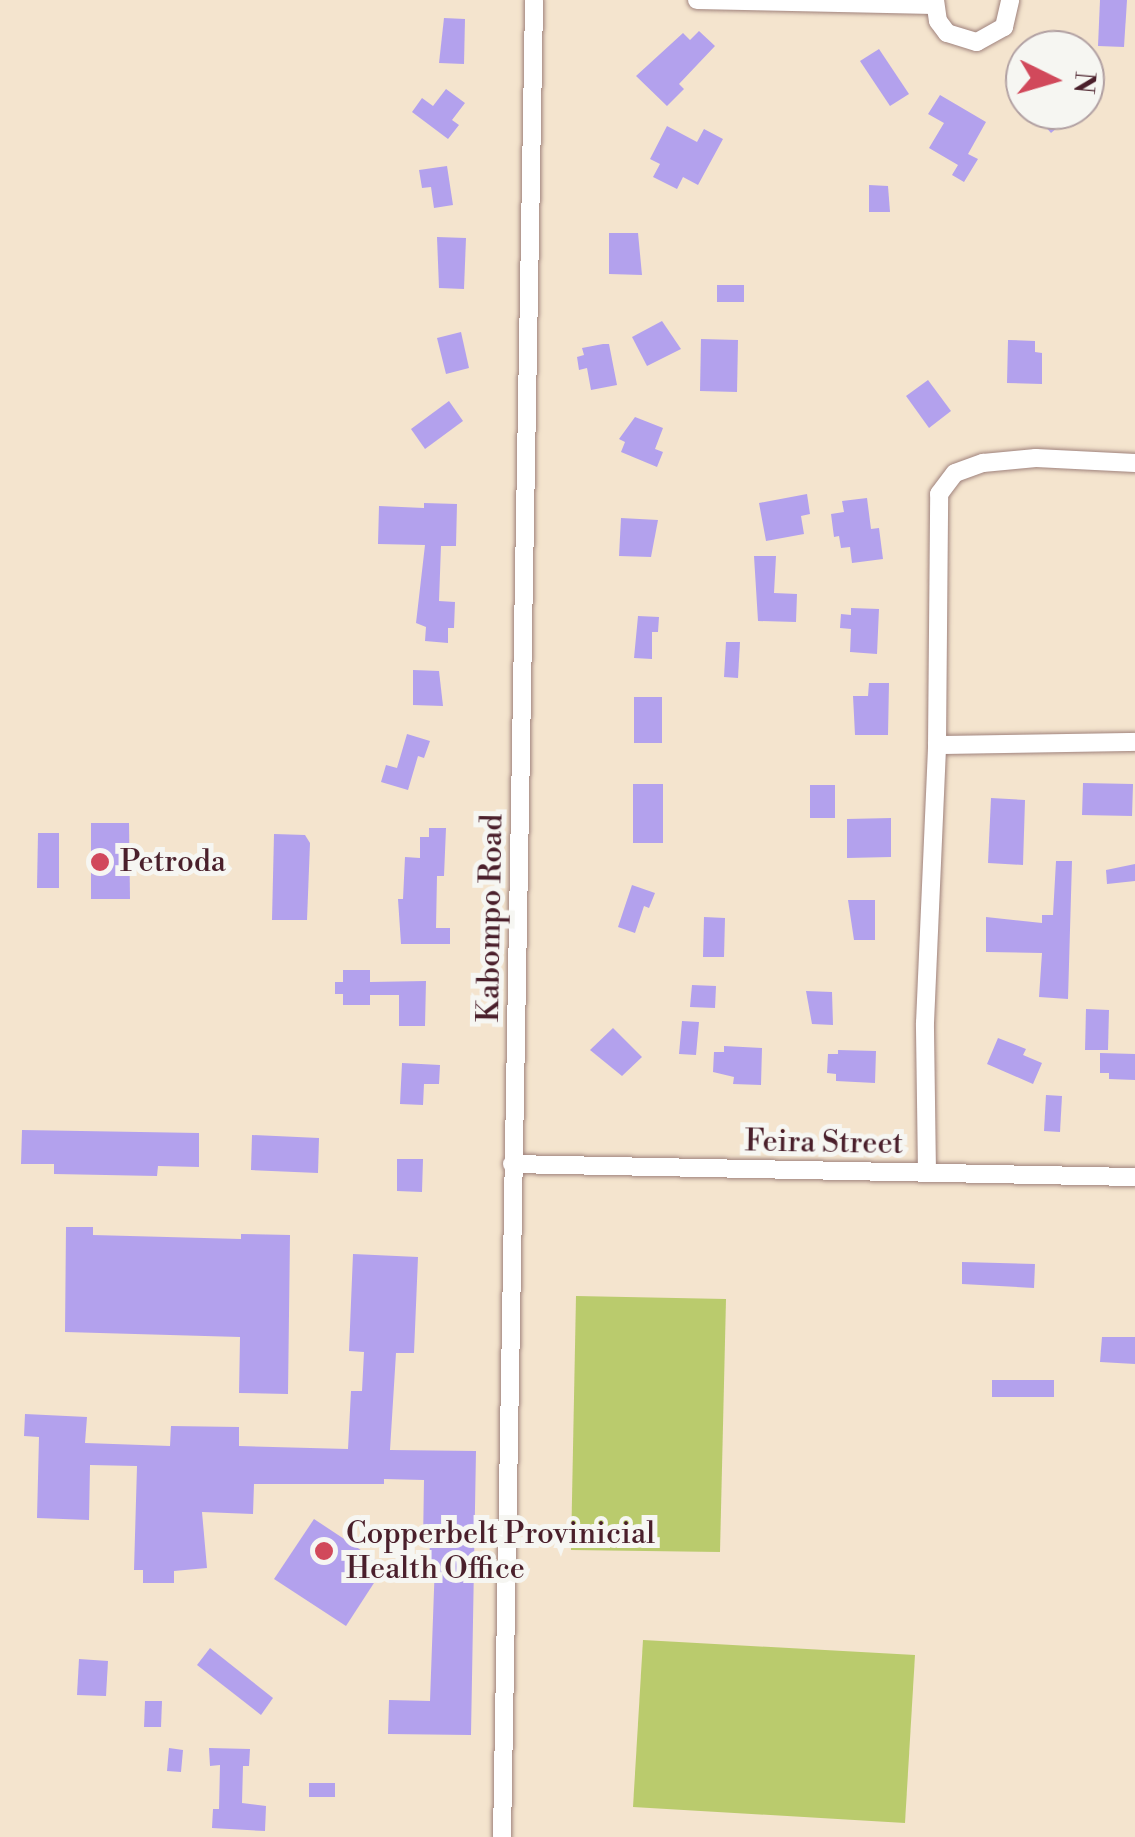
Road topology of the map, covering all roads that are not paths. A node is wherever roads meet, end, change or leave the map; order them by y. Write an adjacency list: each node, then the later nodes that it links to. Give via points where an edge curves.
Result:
1 (534, 0): 8 (street, Kabompo Road)
2 (697, 0): 4 (street)
3 (1010, 0): 4 (street, via 1004,28 977,42 947,33)
4 (935, 3)
5 (1135, 463): 7 (street, via 983,463 954,473 939,494)
6 (1135, 742): 7 (street)
7 (937, 745): 9 (street, via 925,1022)
8 (512, 1164): 9 (street, Feira Street); 11 (street, Kabompo Road)
9 (927, 1174): 10 (street, Feira Street)
10 (1135, 1176)
11 (502, 1837)

